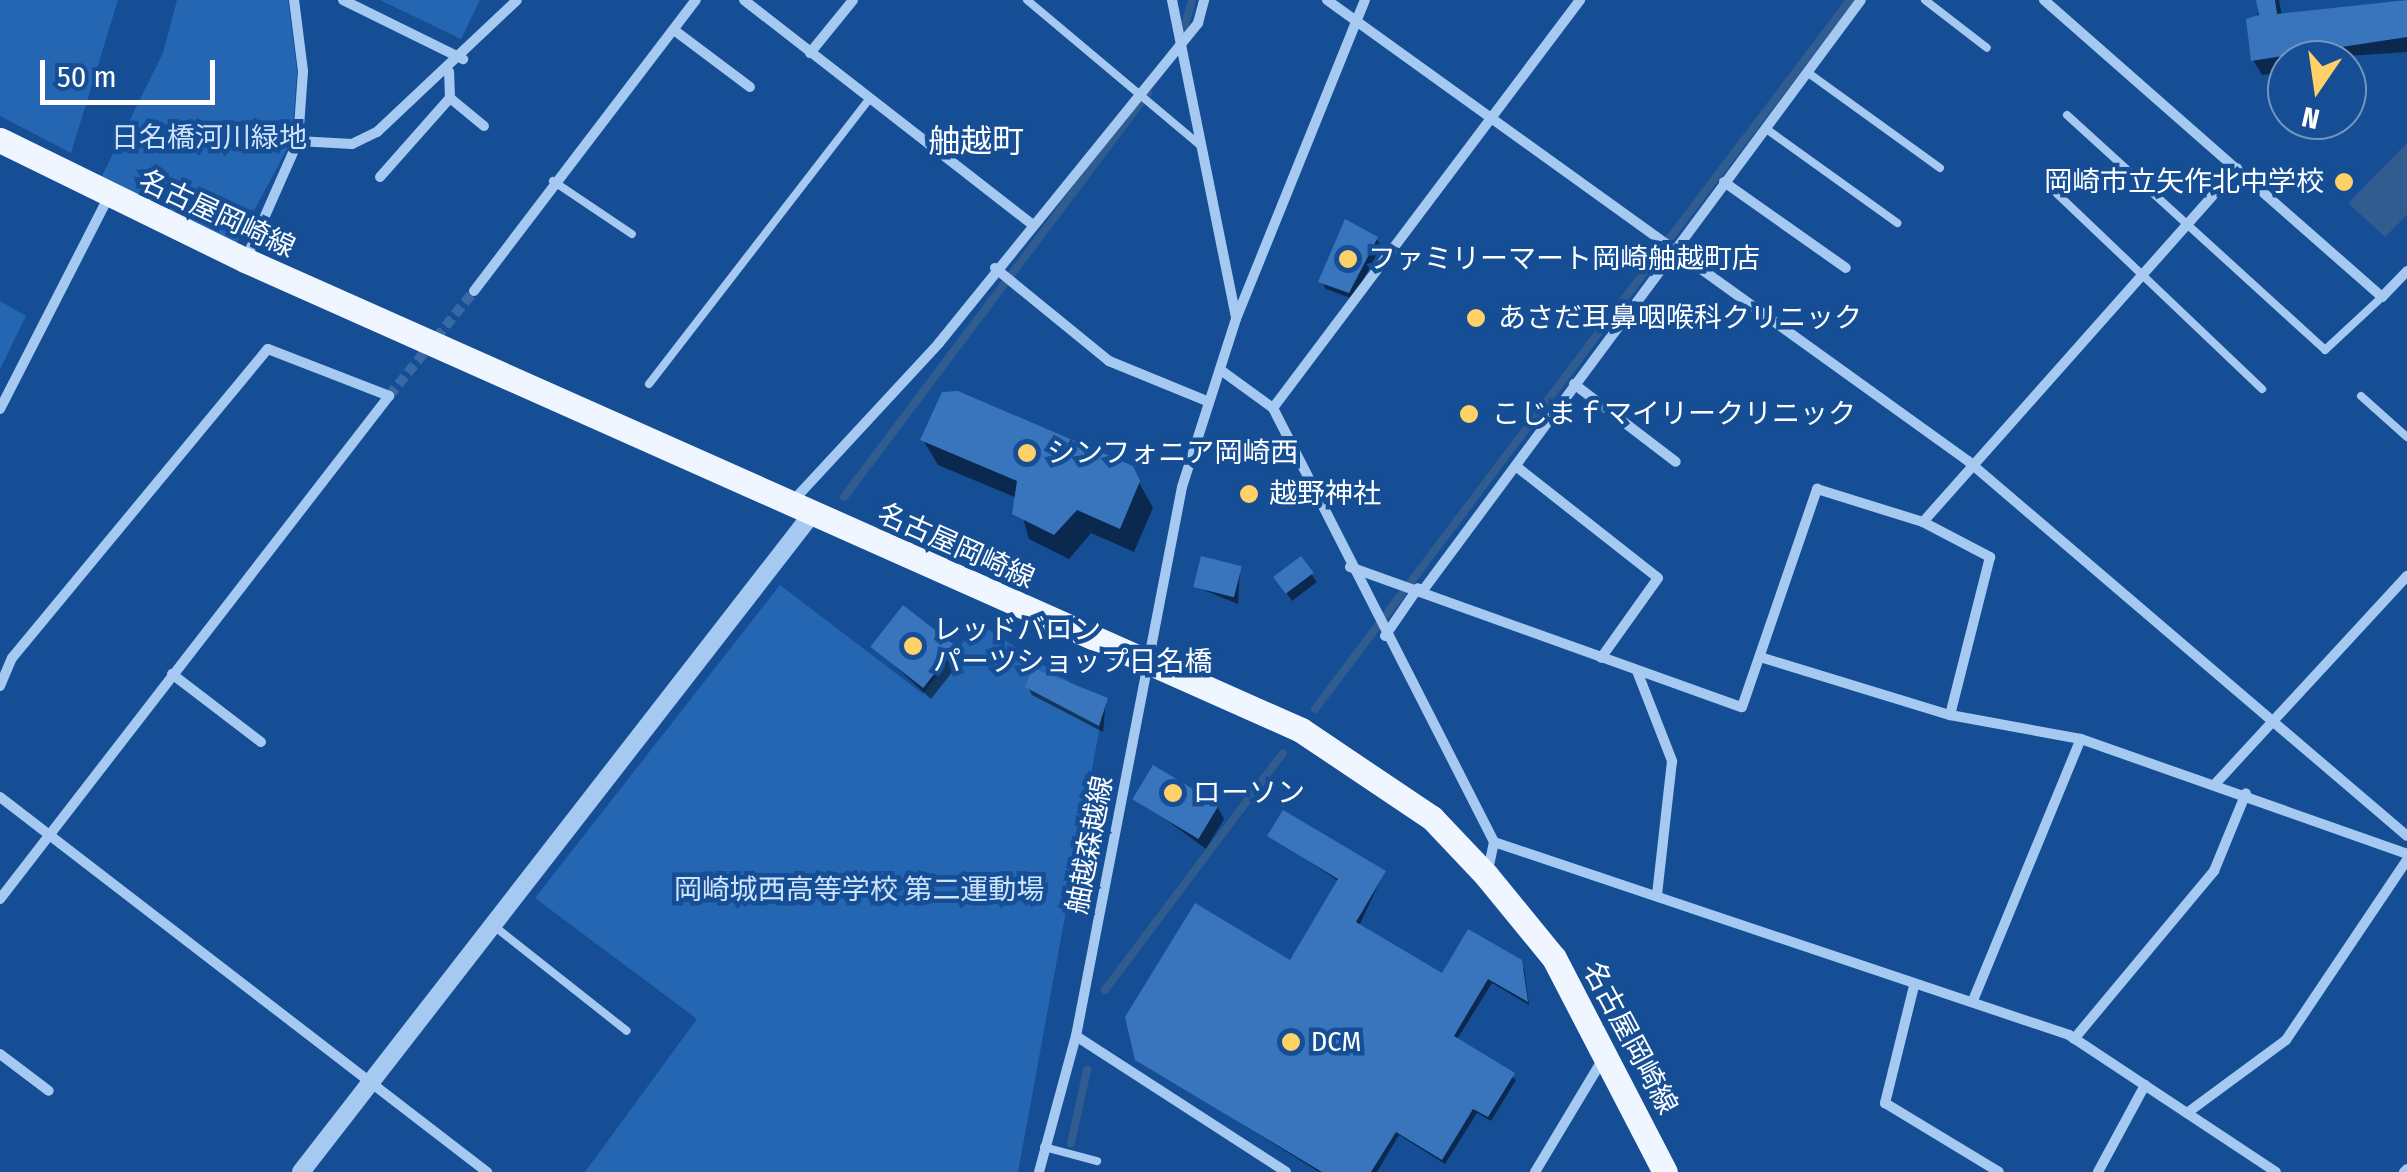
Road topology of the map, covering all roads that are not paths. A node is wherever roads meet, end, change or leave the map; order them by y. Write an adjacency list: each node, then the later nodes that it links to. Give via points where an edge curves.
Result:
1 (294, 0): 33 (street, via 303,71)
2 (342, 0): 21 (street)
3 (517, 0): 21 (street)
4 (696, 0): 17 (street)
5 (744, 0): 20 (street)
6 (853, 0): 20 (street)
7 (1028, 0): 25 (lane)
8 (1172, 0): 18 (street)
9 (1204, 0): 18 (street, via 1198,23)
10 (1327, 0): 16 (street)
11 (1365, 0): 16 (street, 舳越森越線)
12 (1580, 0): 29 (street)
13 (1861, 0): 23 (street)
14 (1925, 0): 19 (lane)
15 (2044, 0): 36 (street)
16 (1356, 20): 29 (street); 54 (street, 舳越森越線)
17 (674, 30): 24 (street); 38 (street)
18 (1182, 35): 25 (street); 34 (street)
19 (1987, 48)
20 (810, 53): 27 (street)
21 (462, 59): 22 (street)
22 (449, 72): 26 (street); 33 (street, via 352,144)
23 (1807, 72): 31 (street); 35 (lane)
24 (750, 87)
25 (1134, 94): 34 (lane); 42 (street)
26 (450, 98): 30 (street); 37 (street)
27 (869, 99): 42 (street); 56 (lane)
28 (2067, 114): 44 (lane)
29 (1490, 120): 46 (street); 61 (street)
30 (484, 126)
31 (1764, 128): 39 (street); 43 (lane)
32 (0, 140): 41 (main road, 名古屋岡崎線)
33 (298, 141): 47 (street)
34 (1206, 149): 54 (street)
35 (1940, 168)
36 (2238, 168): 44 (street); 53 (street)
37 (380, 177)
38 (553, 181): 45 (lane); 52 (street)
39 (1724, 182): 46 (street); 49 (street)
40 (2050, 187): 51 (lane)
41 (109, 196): 47 (main road, 名古屋岡崎線); 62 (street)
42 (1030, 223): 48 (street)
43 (1897, 223)
44 (2184, 227): 51 (street); 53 (lane, via 2326,350)
45 (632, 234)
46 (1672, 250): 57 (street); 64 (street)
47 (245, 260): 67 (main road, 名古屋岡崎線)
48 (995, 268): 60 (street, via 1109,361); 67 (street)
49 (1846, 268)
50 (2407, 271): 53 (street)
51 (2138, 276): 58 (lane); 64 (street)
52 (474, 291)
53 (2382, 298)
54 (1236, 320): 55 (street, 舳越森越線)
55 (1222, 370): 60 (street, 舳越森越線); 61 (street)
56 (649, 384)
57 (1574, 384): 65 (street); 66 (street)
58 (2262, 388)
59 (2362, 396): 63 (lane)
60 (1210, 402): 75 (street, 舳越森越線, via 1182,487)
61 (1273, 408): 69 (street)
62 (0, 409)
63 (2407, 437)
64 (1968, 461): 68 (street); 80 (street)
65 (1676, 462)
66 (1516, 468): 71 (street); 74 (street, via 1658,578)
67 (802, 509): 75 (main road, 名古屋岡崎線); 93 (street)
68 (1922, 522): 73 (street, via 1817,489); 79 (street, via 1990,557)
69 (1350, 567): 71 (street); 72 (street)
70 (2407, 576): 80 (street)
71 (1414, 587): 72 (street); 74 (street)
72 (1381, 627): 88 (street)
73 (1760, 657): 76 (street, via 1742,707); 79 (street)
74 (1601, 658): 76 (street)
75 (1148, 663): 90 (main road, 名古屋岡崎線, via 1301,730 1432,818); 97 (street, 舳越森越線)
76 (1637, 671): 91 (street, via 1672,761)
77 (172, 674): 78 (street, via 390,396 268,349 12,658); 82 (street); 86 (street)
78 (0, 686)
79 (1950, 715): 81 (street)
80 (2276, 716): 83 (street); 87 (street)
81 (2082, 739): 83 (street); 95 (street)
82 (261, 742)
83 (2216, 782): 84 (street)
84 (2246, 794): 89 (street); 98 (street, via 2214,871)
85 (0, 797): 86 (street)
86 (48, 835): 92 (street); 101 (street)
87 (2407, 836)
88 (1494, 842): 90 (street); 91 (street)
89 (2407, 857): 104 (street, via 2286,1040)
90 (1486, 875): 100 (main road, 名古屋岡崎線, via 1554,958)
91 (1657, 895): 94 (street)
92 (0, 899)
93 (494, 926): 96 (lane); 101 (street)
94 (1914, 986): 95 (street); 107 (street, via 1885,1103)
95 (1974, 998): 98 (street)
96 (627, 1031)
97 (1076, 1036): 105 (street, 舳越森越線); 111 (street)
98 (2074, 1039): 102 (street)
99 (0, 1054): 103 (street)
100 (1606, 1054): 112 (street); 113 (main road, 名古屋岡崎線)
101 (371, 1082): 108 (street); 109 (street)
102 (2145, 1085): 104 (street); 116 (street)
103 (49, 1091)
104 (2188, 1113): 117 (street)
105 (1044, 1147): 106 (lane); 110 (street, 舳越森越線)
106 (1097, 1160)
107 (1972, 1160): 114 (street); 115 (street)
108 (301, 1172)
109 (487, 1172)
110 (1039, 1172)
111 (1286, 1172)
112 (1535, 1172)
113 (1665, 1172)
114 (1966, 1172)
115 (1999, 1172)
116 (2098, 1172)
117 (2276, 1172)

